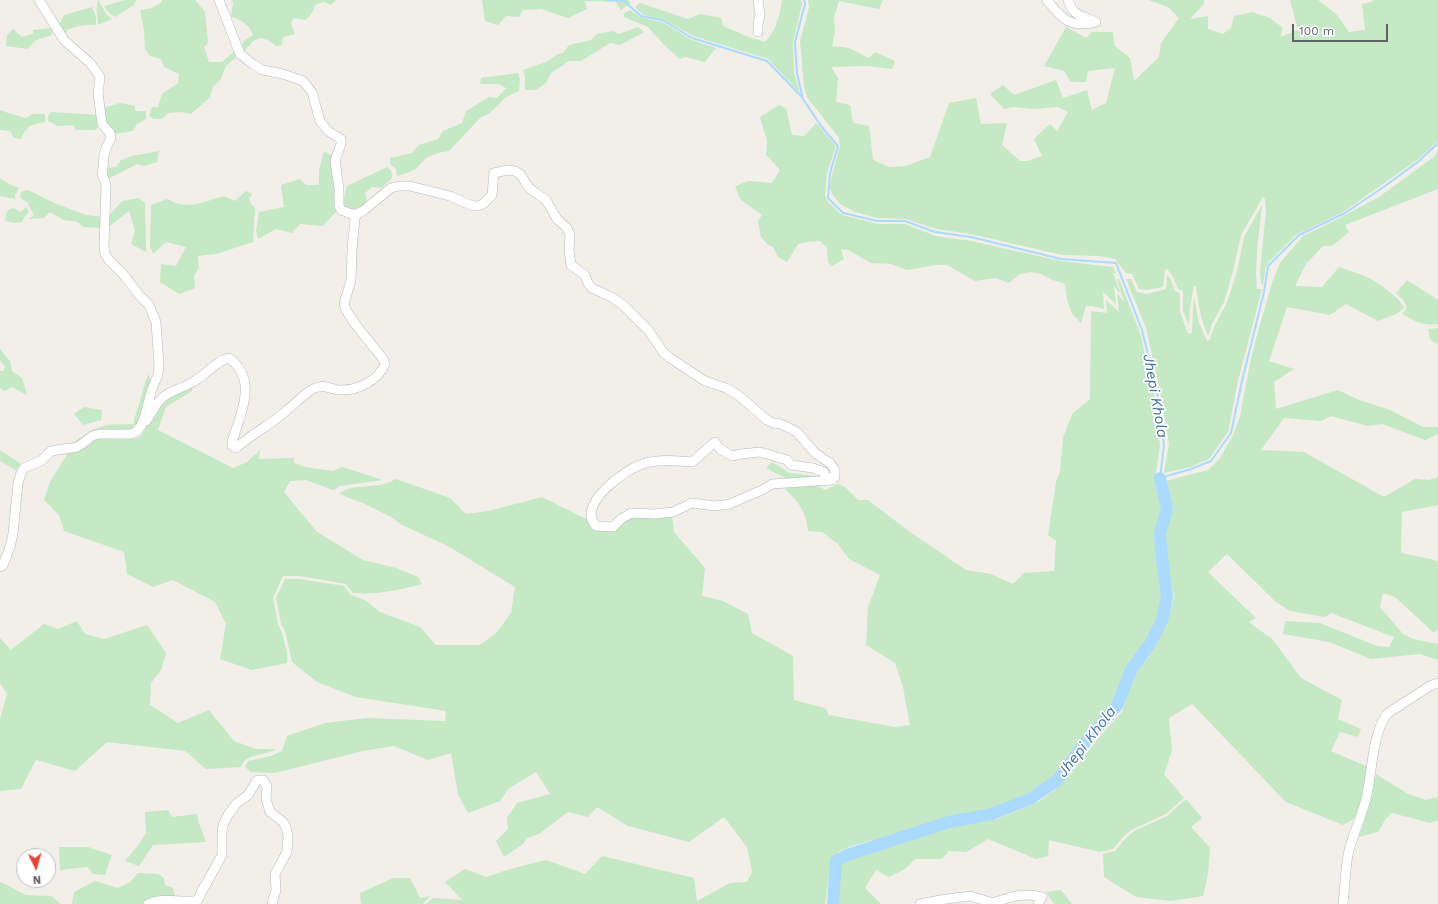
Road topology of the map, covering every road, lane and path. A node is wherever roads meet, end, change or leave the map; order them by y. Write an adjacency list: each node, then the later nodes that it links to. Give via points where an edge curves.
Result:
1 (39, 0): 8 (street, via 64,40 100,77 98,93 102,124 111,138 104,155 102,174 106,185 105,254 149,305 156,322 158,376)
2 (219, 0): 7 (street, via 240,54 263,70 303,81 312,92 320,121 328,131 341,139 335,160 339,206 347,213)
3 (758, 0): 6 (street)
4 (1047, 0): 5 (street, via 1064,20 1087,24 1096,22 1076,15)
5 (1068, 0)
6 (758, 32)
7 (357, 214): 8 (street, via 351,280 344,304 383,359 385,364 378,375 355,388 343,390 317,387 236,448 232,446 232,442 246,391 237,363 230,358 222,360 192,383 161,398 150,417); 9 (street, via 391,188 399,186 410,186 450,196 478,206 492,195 494,173 515,171 521,175 529,188 546,200 557,219 567,228 570,235 572,265 585,275 592,288 623,305 670,358 705,381 738,395 767,420 797,432 815,453 830,463 835,470)
8 (141, 426): 10 (street, via 131,434 92,436 77,447 51,452 41,461 24,468 18,483 10,547)
9 (834, 478): 9 (street, via 825,477 824,472 813,468 791,465 787,460 760,452 732,456 720,449 715,442 692,462 644,463 620,475 598,498 591,511 592,522 596,526 613,527 632,513 673,512 692,503 726,505 772,484)
10 (0, 567)
11 (1438, 683): 16 (street, via 1388,714 1380,727 1367,798 1348,854)
12 (148, 904): 13 (street, via 198,900 201,890 222,855 223,825 236,804 248,795 258,780 265,783 270,812 283,822 288,836 287,852 276,874 276,890)
13 (272, 904)
14 (920, 904): 15 (street, via 970,896 993,903 1004,898 1034,895 1042,897)
15 (1038, 904)
16 (1343, 904)

